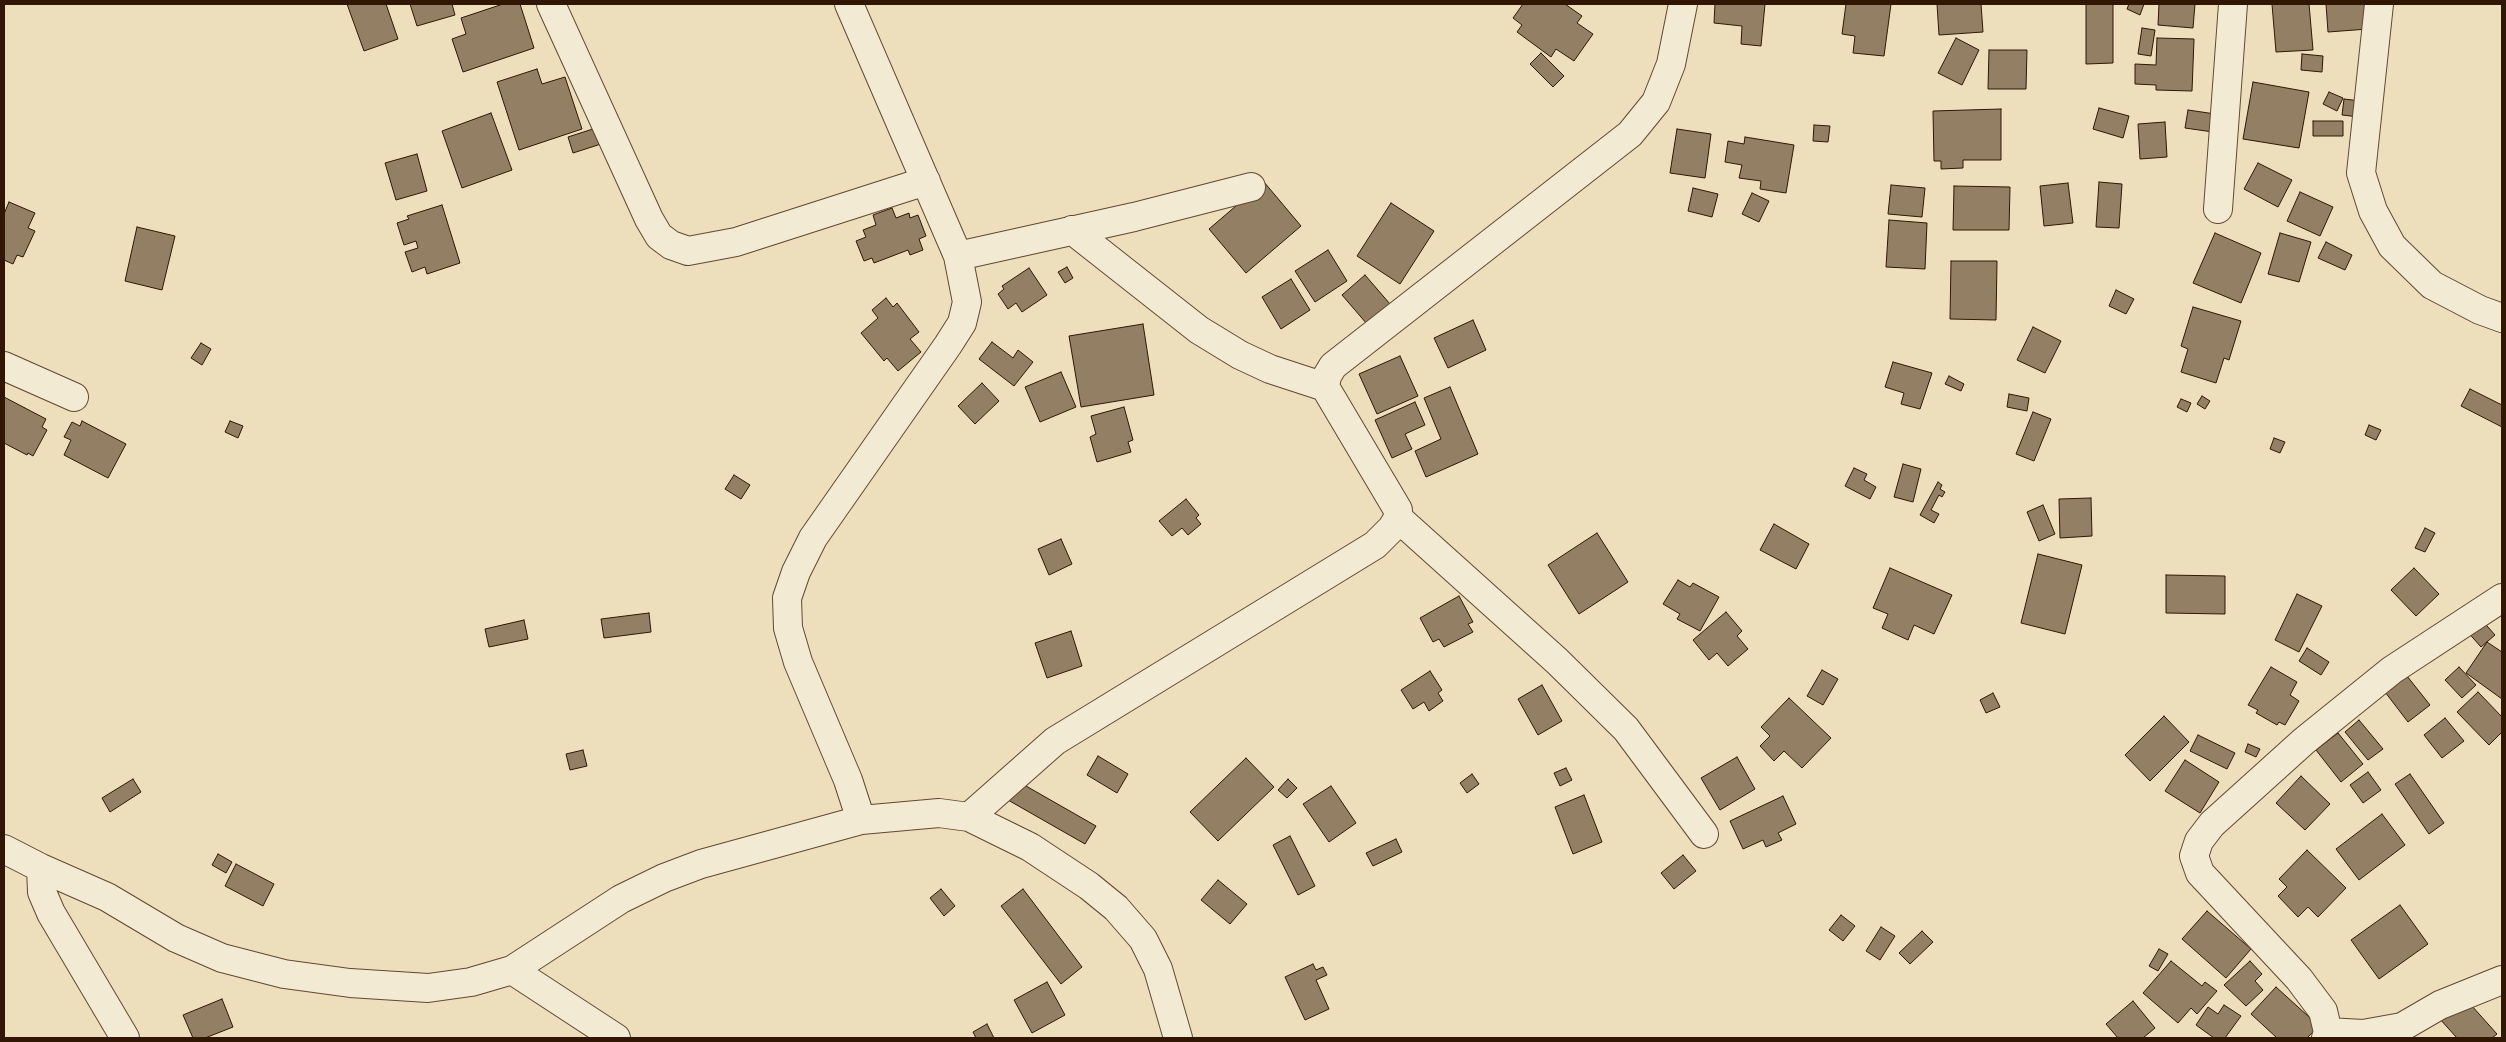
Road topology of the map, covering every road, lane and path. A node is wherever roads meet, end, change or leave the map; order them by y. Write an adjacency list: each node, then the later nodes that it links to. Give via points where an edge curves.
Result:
1 (551, 4): 6 (street, via 649,219 659,236 671,245 688,250 736,242)
2 (849, 4): 6 (street)
3 (1683, 4): 13 (street, via 1671,64 1656,102 1630,134 1333,366)
4 (2233, 4): 8 (street)
5 (2379, 4): 11 (street, via 2361,174 2373,211 2392,246 2432,285)
6 (926, 182): 10 (street)
7 (1251, 187): 9 (street)
8 (2218, 209)
9 (1072, 230): 10 (street); 13 (street, via 1198,330 1240,355)
10 (958, 256): 18 (street, via 967,302 962,323 813,538 787,598 788,628 798,662 848,780)
11 (2502, 318)
12 (4, 366): 14 (street)
13 (1325, 388): 15 (street, via 1391,497 1398,510)
14 (74, 397)
15 (1398, 518): 17 (street, via 1375,545 1055,741); 19 (street, via 1557,661 1626,729)
16 (2502, 598): 24 (street, via 2392,670 2304,741 2212,824 2199,841 2194,856 2200,873 2299,979 2323,1011)
17 (969, 817): 18 (street, via 939,813); 27 (street, via 1030,847 1116,908 1143,939 1158,969)
18 (861, 820): 22 (street, via 744,851 664,878 621,899)
19 (1704, 834)
20 (4, 849): 21 (street)
21 (41, 868): 22 (street, via 107,897 176,938 222,958 284,974 350,983 428,988 471,982); 25 (street, via 42,892 51,913)
22 (512, 970): 26 (street)
23 (2502, 980): 24 (street, via 2440,1005 2402,1027 2363,1034)
24 (2327, 1035)
25 (125, 1038)
26 (616, 1038)
27 (1178, 1038)

